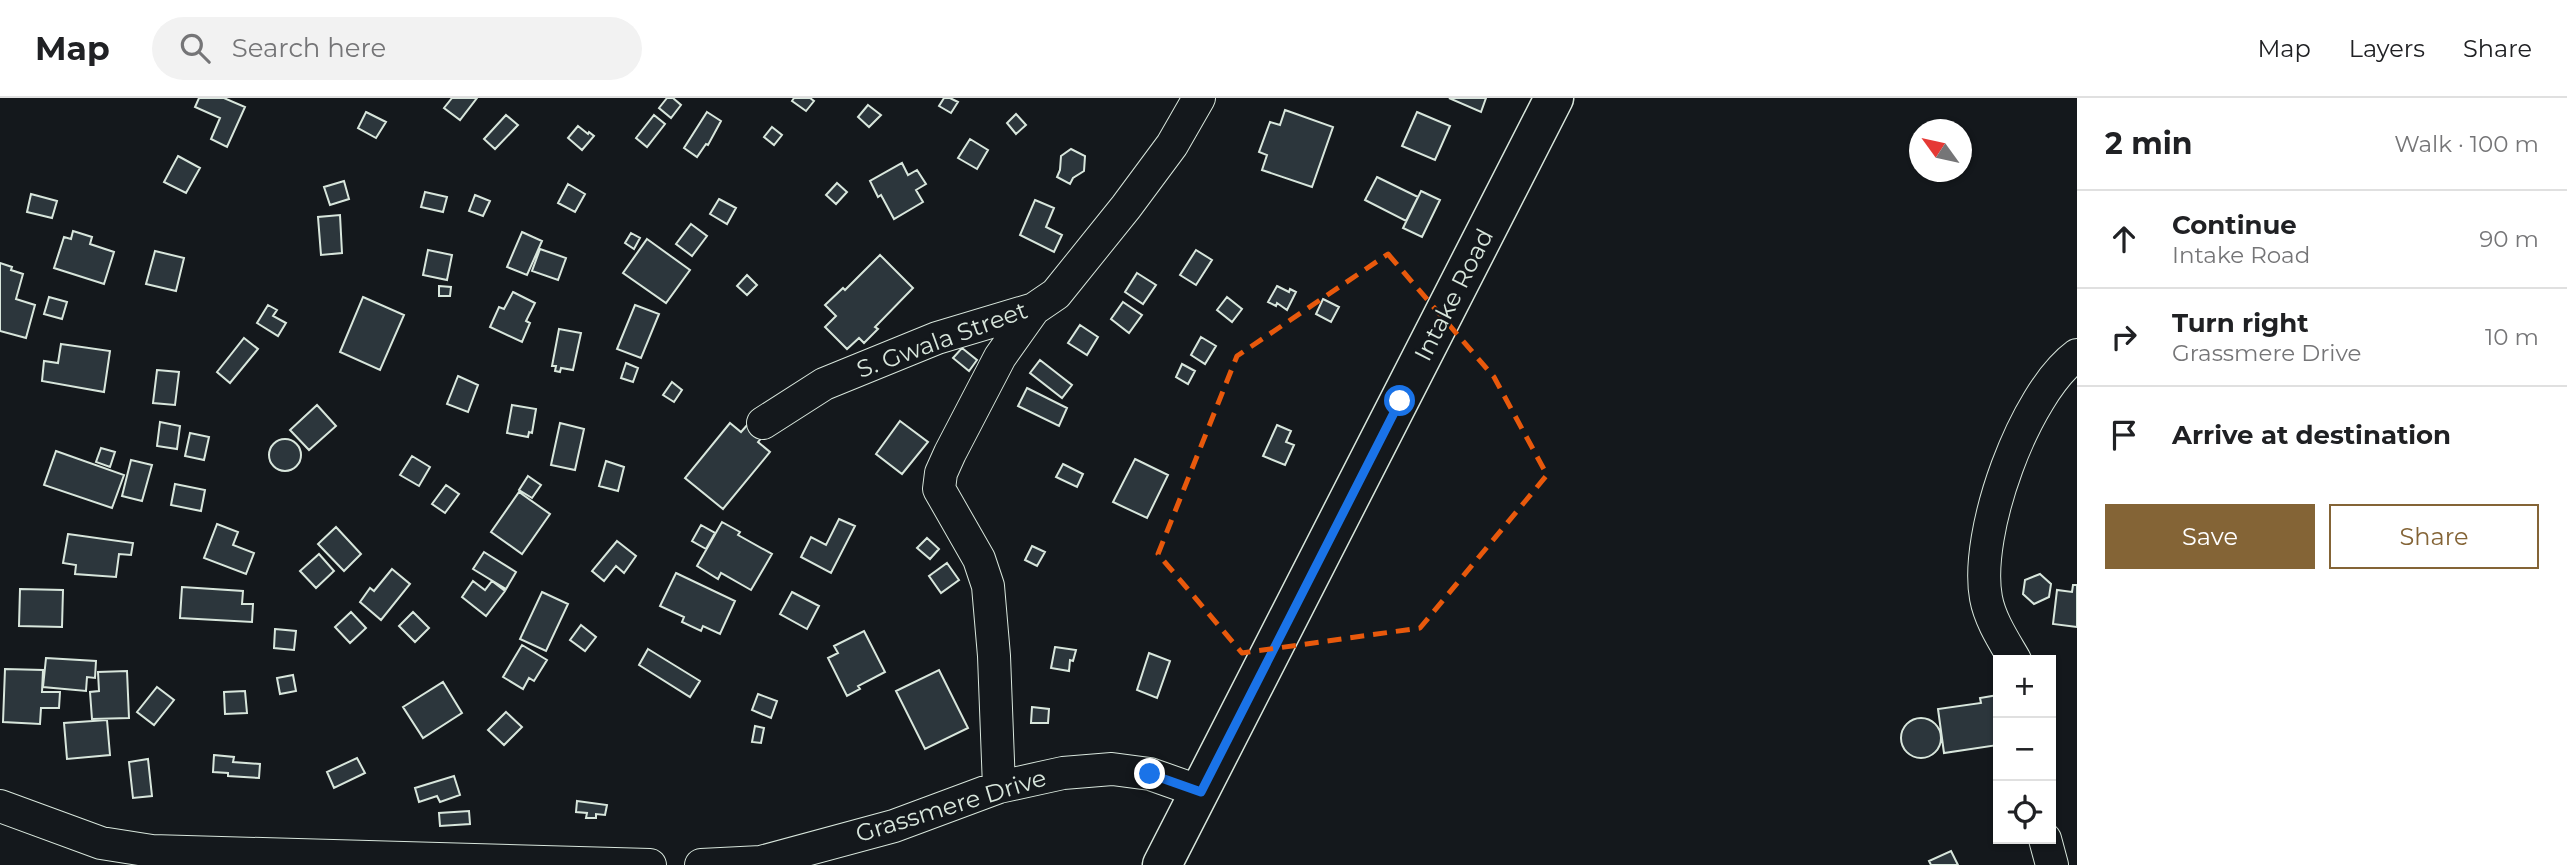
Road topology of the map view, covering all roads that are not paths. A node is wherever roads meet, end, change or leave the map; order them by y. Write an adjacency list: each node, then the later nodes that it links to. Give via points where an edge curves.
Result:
1 (1199, 98): 3 (street, S. Gwala Street, via 1172,145 1126,207 1056,294)
2 (1554, 98): 8 (street, Intake Road)
3 (1034, 309): 5 (street, S. Gwala Street, via 876,361 824,384); 7 (street, via 987,381 941,473 939,489 979,559 988,586)
4 (2077, 355): 6 (street, via 2056,374 2022,433 1993,507 1984,573 1986,599)
5 (763, 423)
6 (2012, 655)
7 (999, 787): 8 (street, Grassmere Drive, via 1063,773 1112,769 1150,774); 12 (street, Grassmere Drive, via 894,825 761,862)
8 (1201, 792): 13 (street, Intake Road)
9 (0, 806): 11 (street, via 101,843 152,851)
10 (2046, 844): 14 (street)
11 (650, 865)
12 (701, 865)
13 (1162, 865)
14 (2052, 865)

